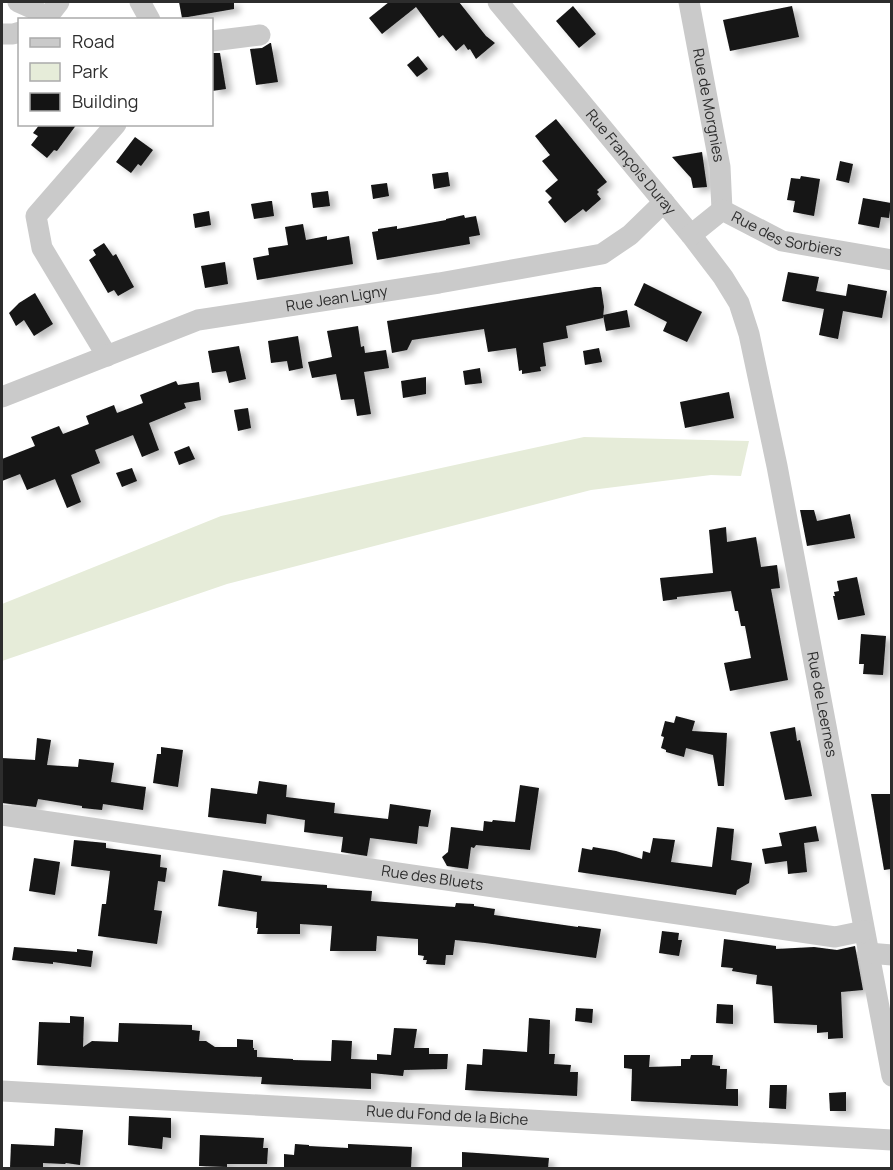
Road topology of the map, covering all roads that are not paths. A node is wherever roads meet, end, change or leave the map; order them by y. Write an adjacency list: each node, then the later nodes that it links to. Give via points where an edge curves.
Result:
1 (18, 2): 6 (street, via 36,10)
2 (59, 2): 7 (street)
3 (140, 2): 8 (street)
4 (498, 2): 14 (street, Rue François Duray)
5 (689, 2): 15 (street, Rue de Morgnies, via 720,167)
6 (42, 18)
7 (45, 18)
8 (149, 18)
9 (18, 33): 10 (street)
10 (2, 34)
11 (260, 35): 12 (street)
12 (213, 41)
13 (114, 126): 19 (street, via 36,216 42,248)
14 (664, 202): 16 (street, Rue François Duray); 19 (street, Rue Jean Ligny, via 630,235 602,254 198,320)
15 (722, 210): 16 (street, Rue des Sorbiers); 17 (street, Rue des Sorbiers, via 782,241)
16 (691, 235): 18 (street, Rue François Duray, via 739,303)
17 (891, 260)
18 (749, 334): 22 (street, Rue de Leernes, via 780,477)
19 (107, 356): 20 (street, Rue Jean Ligny)
20 (2, 397)
21 (2, 815): 22 (street, Rue des Bluets, via 836,937)
22 (864, 931): 23 (street, Rue de Leernes)
23 (868, 953): 24 (street); 25 (street, Rue de Leernes)
24 (891, 955)
25 (891, 1076)
26 (2, 1091): 27 (street, Rue du Fond de la Biche)
27 (891, 1140)

